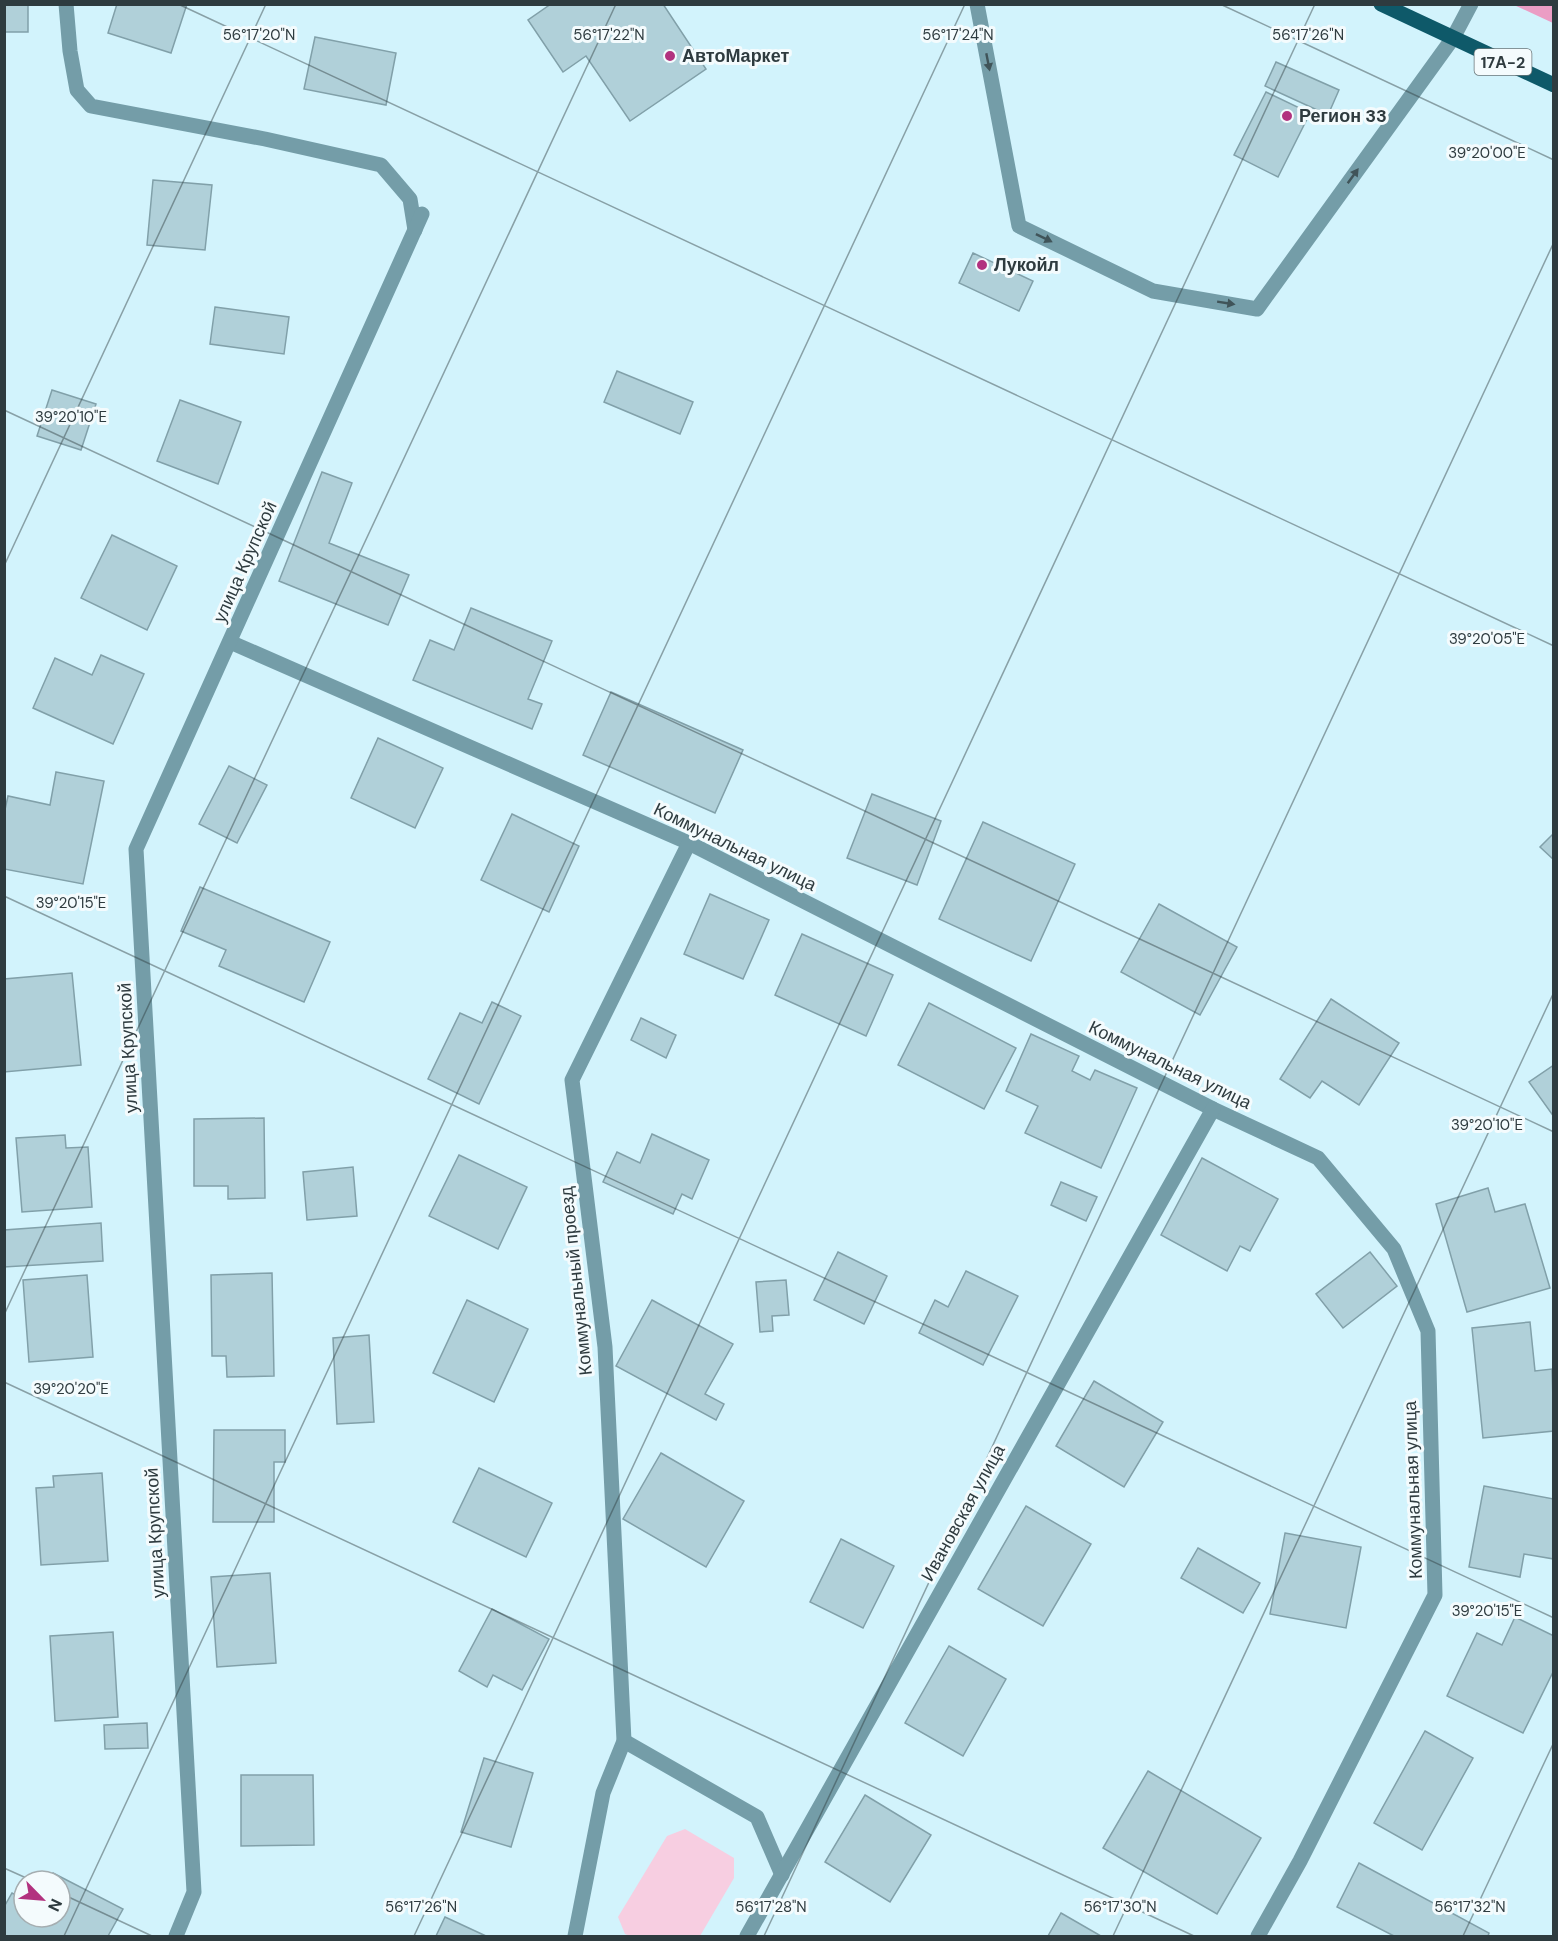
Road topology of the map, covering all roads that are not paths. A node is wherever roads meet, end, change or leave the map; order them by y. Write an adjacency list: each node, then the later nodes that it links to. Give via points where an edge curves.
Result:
1 (66, 4): 8 (street, via 77,90 91,106 381,165 410,199)
2 (977, 4): 5 (street, one-way to 5, via 1019,226 1153,291 1257,309)
3 (1381, 4): 5 (main road, 17А-2)
4 (1471, 4): 5 (street)
5 (1453, 38): 6 (main road, 17А-2)
6 (1554, 85)
7 (422, 214): 8 (street, улица Крупской)
8 (415, 231): 9 (street, улица Крупской)
9 (230, 642): 10 (street, Коммунальная улица); 14 (street, улица Крупской, via 136,849 194,1892)
10 (689, 843): 11 (street, Коммунальная улица); 12 (street, Коммунальный проезд, via 572,1080 605,1347)
11 (1213, 1109): 13 (street, Ивановская улица); 17 (street, Коммунальная улица, via 1318,1158 1394,1249 1428,1331 1435,1594)
12 (624, 1741): 13 (street, via 757,1816); 15 (street, Коммунальный проезд, via 603,1793)
13 (782, 1875): 16 (street, Ивановская улица)
14 (176, 1936)
15 (575, 1936)
16 (747, 1936)
17 (1258, 1936)

